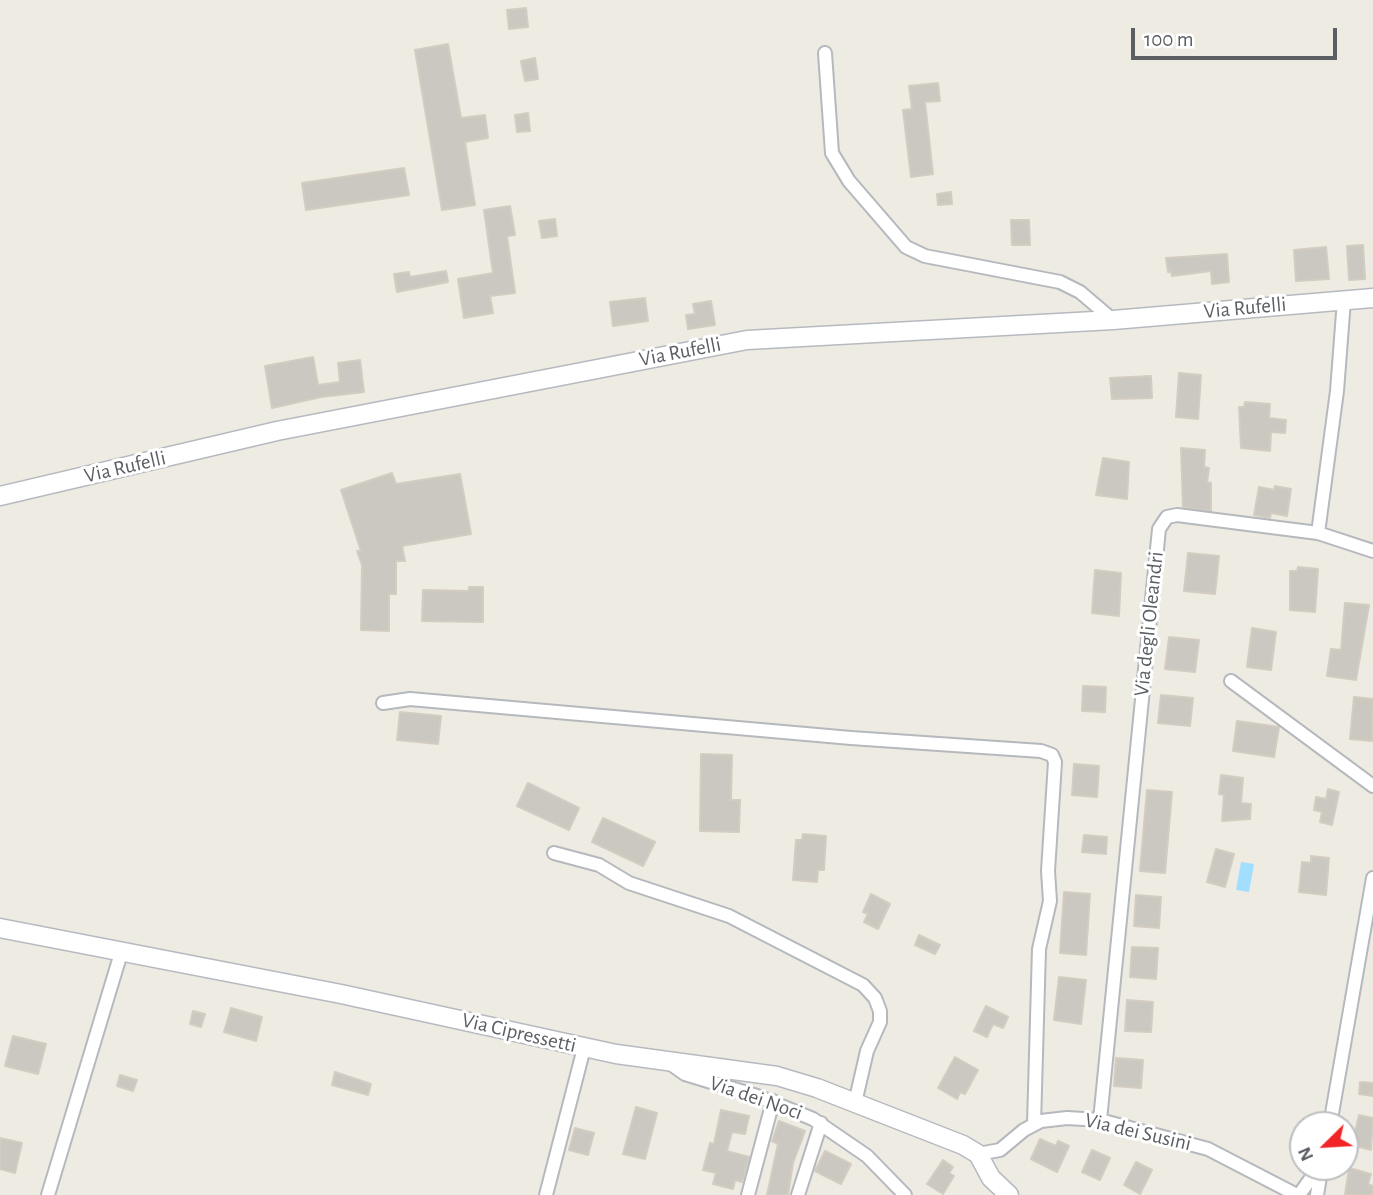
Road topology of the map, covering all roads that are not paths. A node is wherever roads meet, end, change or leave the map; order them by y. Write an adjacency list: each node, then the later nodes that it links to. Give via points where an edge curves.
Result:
1 (825, 53): 4 (street, via 832,153 849,181 906,247 925,256 1060,282 1080,292)
2 (1373, 298): 3 (street, Via Rufelli)
3 (1344, 300): 4 (street, Via Rufelli); 6 (street)
4 (1113, 320): 5 (street, Via Rufelli, via 747,340 277,431)
5 (0, 495)
6 (1318, 533): 7 (street); 20 (street, Via degli Oleandri, via 1177,515 1161,524)
7 (1373, 551)
8 (1231, 681): 10 (street)
9 (383, 703): 22 (street, via 410,699 1052,755 1050,901 1039,949)
10 (1373, 786)
11 (554, 853): 18 (street, via 599,865 629,883 729,916 863,985 875,998 880,1022 867,1051)
12 (1373, 878): 19 (street)
13 (0, 928): 14 (street, Via Cipressetti)
14 (121, 953): 15 (street, Via Cipressetti, via 365,999); 25 (street)
15 (584, 1048): 16 (street, Via Cipressetti); 26 (street)
16 (668, 1062): 17 (street, Via dei Noci, via 685,1074); 18 (street, Via Cipressetti, via 776,1076)
17 (773, 1101): 21 (street, Via dei Noci); 27 (street)
18 (855, 1103): 23 (street, Via Cipressetti)
19 (1332, 1111)
20 (1100, 1120): 22 (street, Via dei Susini, via 1057,1118); 31 (street, Via dei Susini, via 1208,1149)
21 (821, 1123): 28 (street); 29 (street, Via dei Noci, via 867,1156)
22 (1034, 1124): 23 (street, Via dei Susini, via 1000,1150)
23 (978, 1154): 30 (street, via 991,1178)
24 (1309, 1181): 31 (street)
25 (48, 1195)
26 (546, 1195)
27 (748, 1195)
28 (797, 1195)
29 (905, 1195)
30 (1009, 1195)
31 (1298, 1195)

